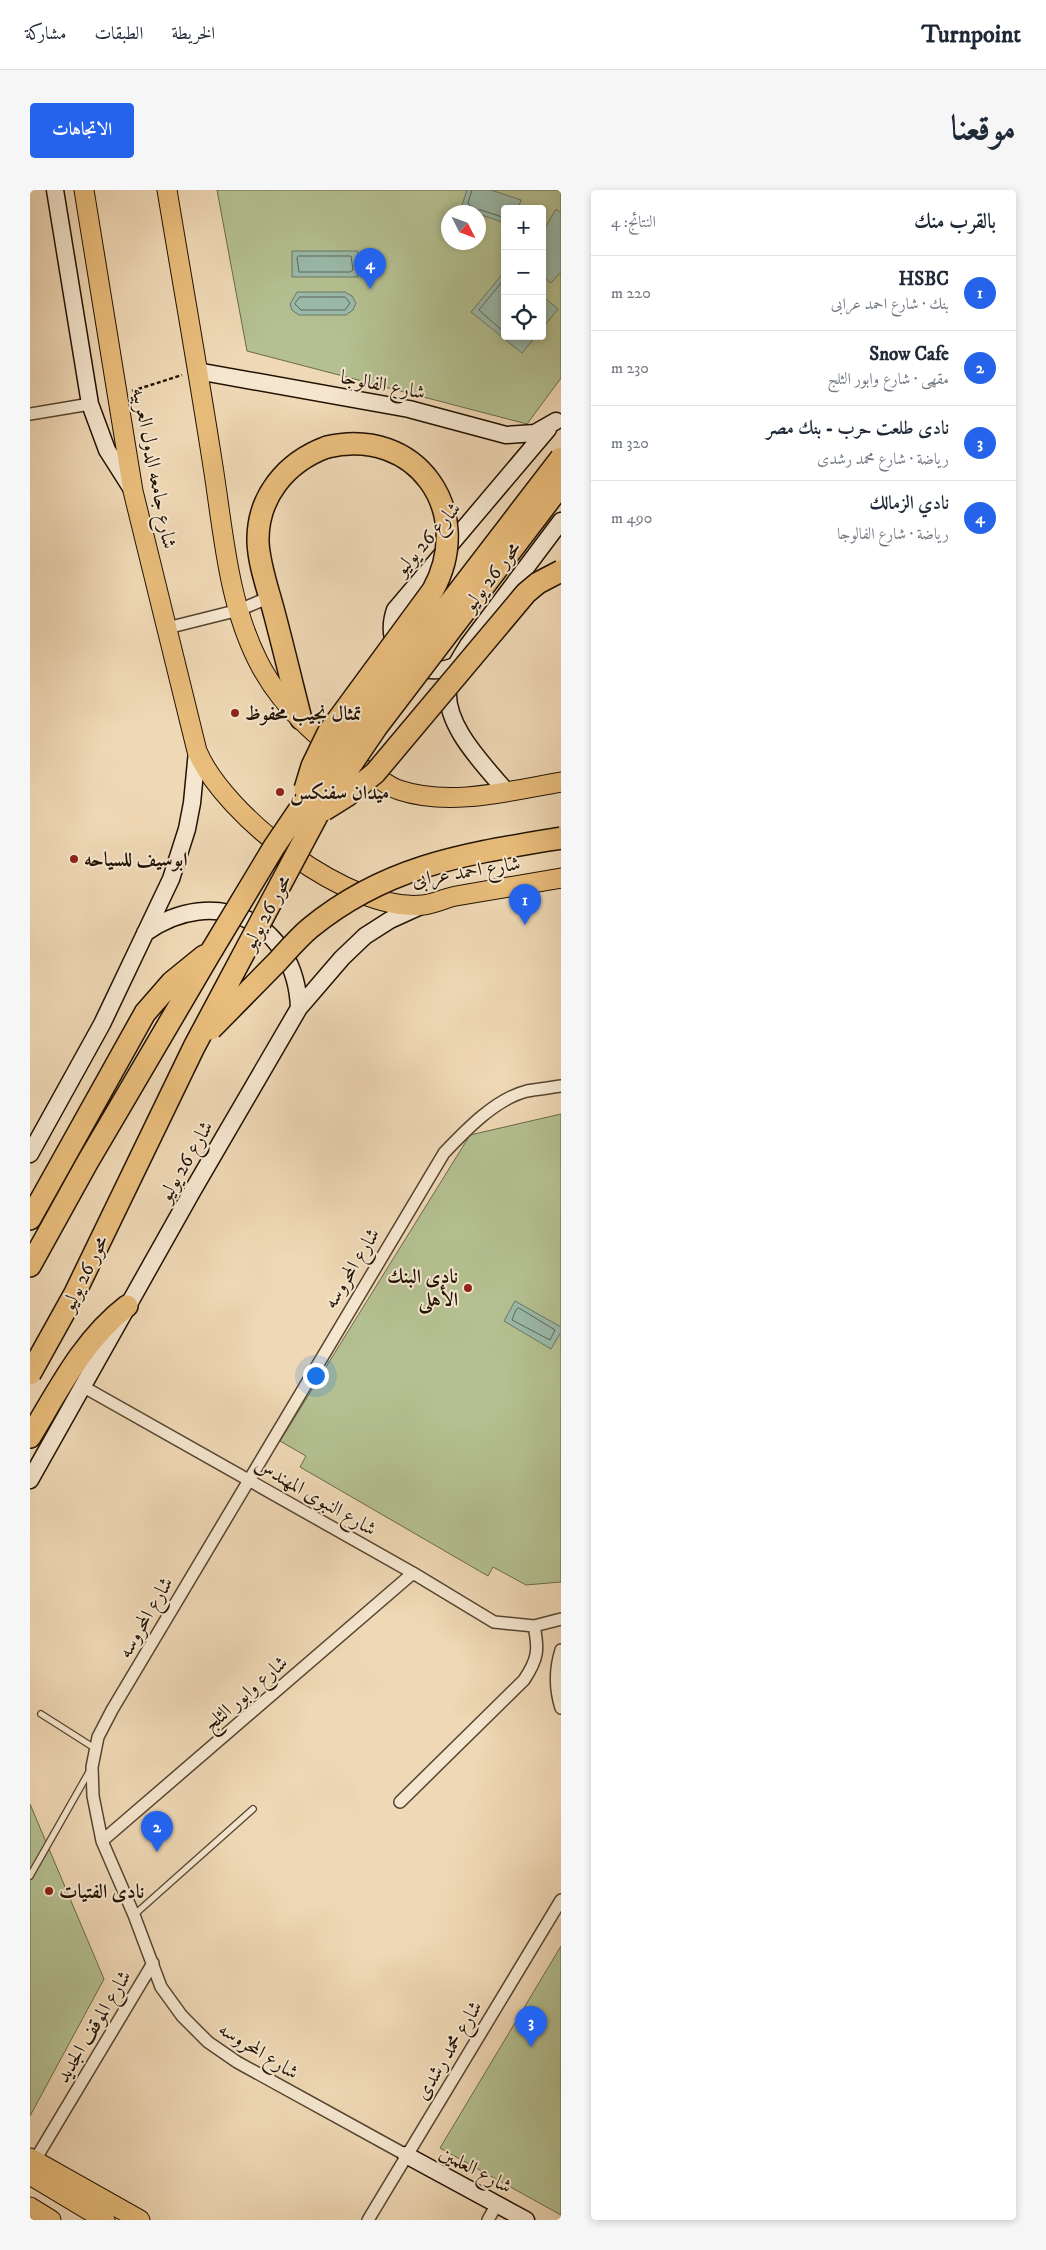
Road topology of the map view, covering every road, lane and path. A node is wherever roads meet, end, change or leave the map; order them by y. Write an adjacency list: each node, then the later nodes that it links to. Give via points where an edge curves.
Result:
1 (55, 190): 6 (main road)
2 (84, 190): 5 (main road, شارع جامعه الدول العربيه)
3 (167, 190): 4 (main road)
4 (197, 371): 5 (path); 8 (main road, شارع الفالوجا, via 409,409 506,435 535,433); 15 (main road, via 229,569)
5 (118, 395): 11 (main road, شارع جامعه الدول العربيه)
6 (90, 404): 7 (street); 11 (main road, via 107,450)
7 (30, 414)
8 (558, 417): 17 (main road, شارع 26 يوليو, via 395,610 392,636 404,659 428,671)
9 (561, 458): 22 (highway, محور 26 يوليو, bridge, via 360,720)
10 (561, 485): 22 (highway, محور 26 يوليو, bridge, via 376,728)
11 (133, 491): 16 (main road, شارع جامعه الدول العربيه)
12 (561, 521): 17 (main road)
13 (561, 571): 22 (highway, bridge, via 526,593 375,774 348,795)
14 (270, 597): 15 (street); 18 (highway); 22 (highway, bridge, via 258,543 266,502 290,467 314,452 354,443 382,447 420,470 437,493 447,520 448,549 440,577 324,741 312,766)
15 (239, 610): 16 (street); 18 (main road, via 258,662)
16 (166, 628): 19 (main road, شارع جامعه الدول العربيه)
17 (455, 666): 21 (main road, via 448,683 453,720 475,754)
18 (301, 719): 21 (main road, via 345,757 396,790 441,798)
19 (197, 752): 25 (main road, شارع احمد عرابى, via 204,769 236,808 296,858 367,894 392,902); 26 (main road, via 192,804 180,854)
20 (561, 782): 21 (main road)
21 (507, 792)
22 (310, 809): 27 (highway, محور 26 يوليو, bridge); 29 (highway, محور 26 يوليو, bridge)
23 (561, 838): 29 (highway, bridge, via 448,859 410,870 368,889 308,929)
24 (561, 878): 25 (main road, شارع احمد عرابى)
25 (423, 905): 28 (main road, شارع 26 يوليو, via 365,936)
26 (145, 933): 28 (main road, via 176,915 194,910 221,911 247,919 262,928 286,956 296,981); 31 (main road, via 102,1024)
27 (212, 950): 32 (highway, via 172,982 145,1013); 33 (highway, محور 26 يوليو, via 87,1162)
28 (298, 1008): 34 (main road, شارع 26 يوليو)
29 (194, 1048): 35 (highway, محور 26 يوليو, bridge, via 75,1292)
30 (561, 1086): 38 (street, شارع المحروسه, via 525,1092 495,1108 467,1128 444,1153)
31 (30, 1154)
32 (30, 1219)
33 (30, 1266)
34 (127, 1306): 36 (main road, شارع 26 يوليو); 37 (highway, via 82,1350)
35 (30, 1374)
36 (82, 1386): 38 (street, شارع النبوى المهندس); 39 (main road, شارع 26 يوليو)
37 (30, 1437)
38 (248, 1479): 40 (street, شارع النبوى المهندس); 46 (street, شارع المحروسه, via 112,1710 98,1737)
39 (30, 1480)
40 (413, 1573): 42 (street, شارع النبوى المهندس, via 494,1622); 50 (street, شارع وابور الثلج)
41 (561, 1618): 42 (street, شارع النبوى المهندس)
42 (534, 1626): 48 (street, via 538,1646 534,1665 524,1680)
43 (561, 1650): 44 (street, via 557,1665 557,1696)
44 (561, 1708)
45 (41, 1714): 46 (lane)
46 (96, 1749): 47 (street, شارع المحروسه)
47 (92, 1766): 50 (street, شارع المحروسه, via 93,1796); 51 (lane)
48 (400, 1802)
49 (253, 1809): 53 (lane)
50 (102, 1841): 53 (street, شارع المحروسه)
51 (30, 1876)
52 (561, 1900): 55 (street, شارع محمد رشدى)
53 (134, 1915): 54 (street, شارع المحروسه)
54 (153, 1963): 55 (street, شارع المحروسه, via 161,1987 182,2016 208,2042 237,2062); 56 (street, شارع الموقف الجديد)
55 (406, 2155): 57 (main road, شارع العلمين); 62 (street, شارع محمد رشدى)
56 (32, 2164): 60 (main road); 61 (main road)
57 (497, 2204): 63 (street); 64 (main road, شارع العلمين)
58 (30, 2207): 59 (main road)
59 (51, 2220)
60 (105, 2220)
61 (140, 2220)
62 (368, 2220)
63 (488, 2220)
64 (526, 2220)

